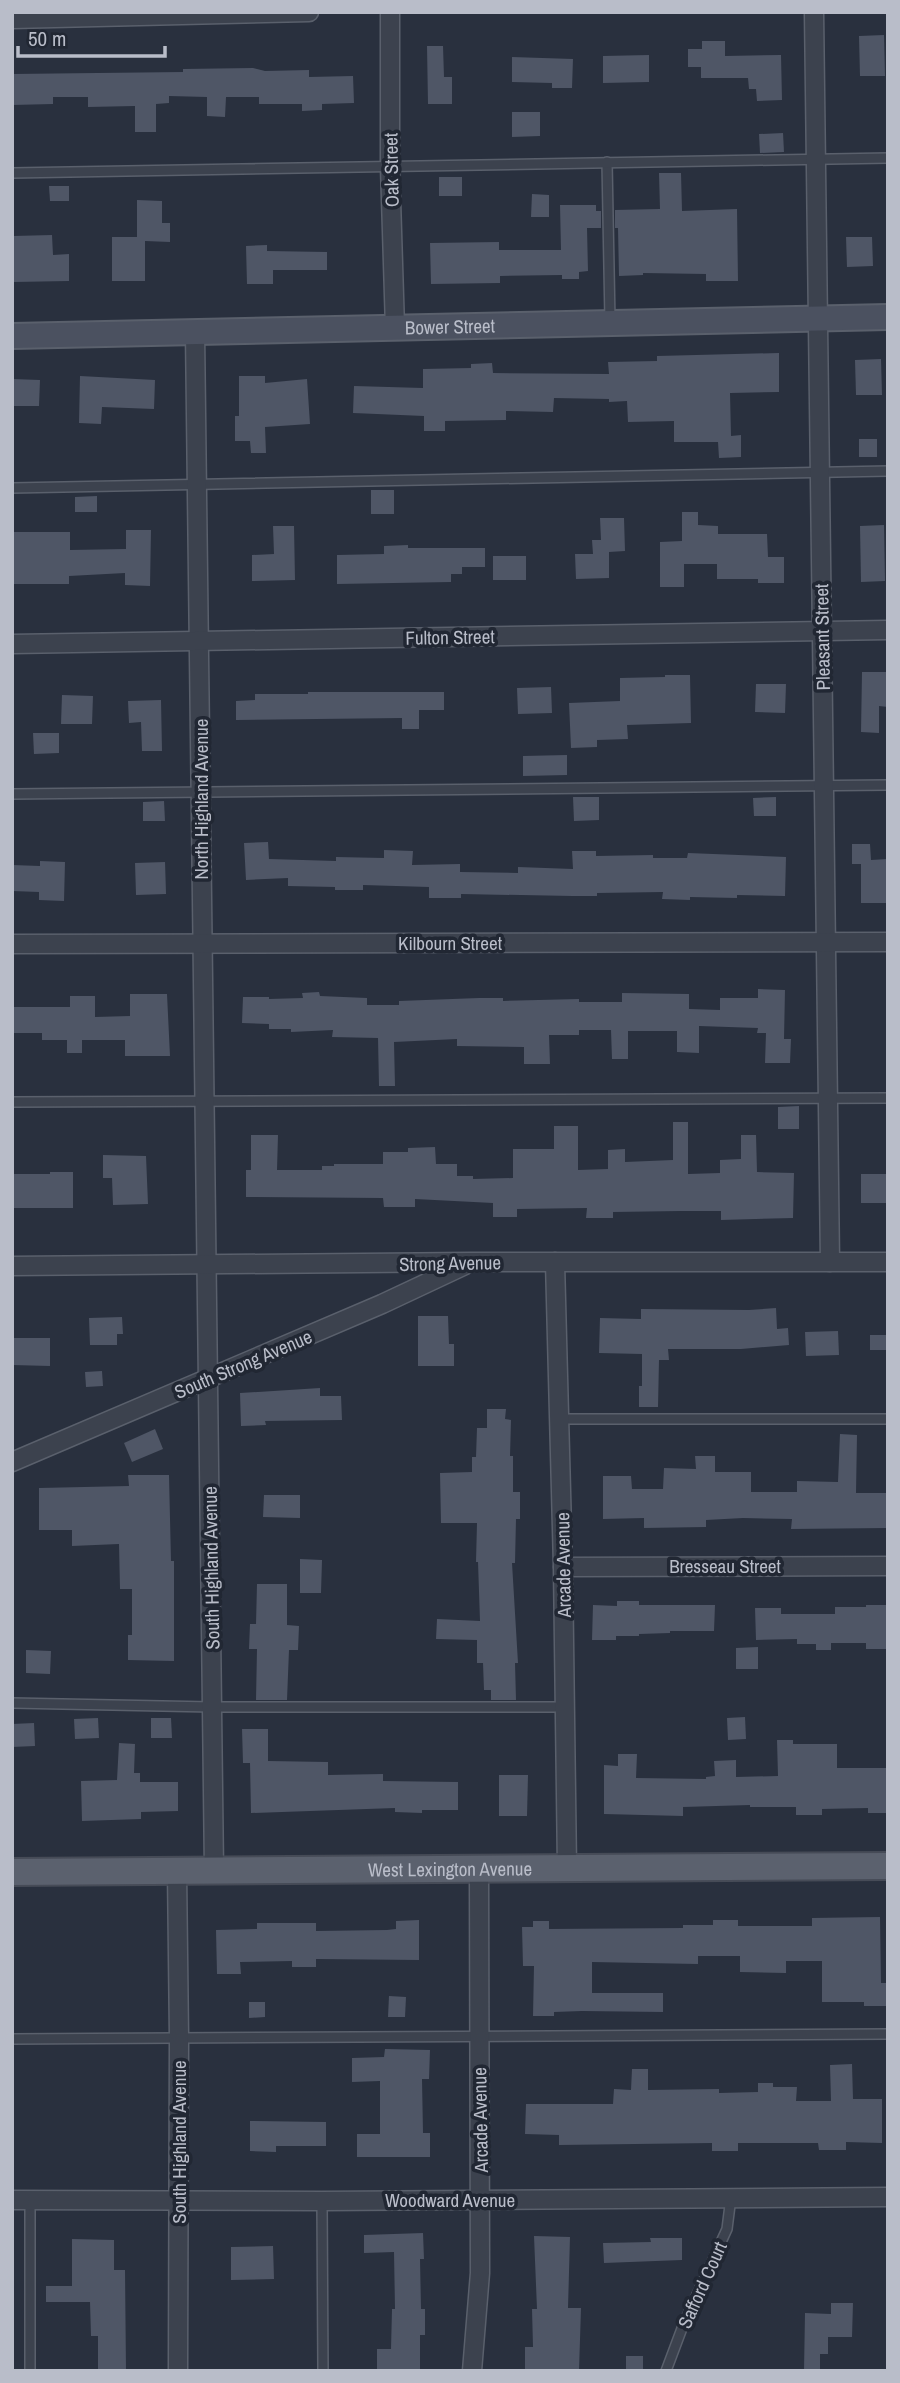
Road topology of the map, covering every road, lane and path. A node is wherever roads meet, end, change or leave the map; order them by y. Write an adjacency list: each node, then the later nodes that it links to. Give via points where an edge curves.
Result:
1 (309, 12): 4 (street)
2 (390, 12): 8 (street, Oak Street)
3 (814, 12): 6 (street, Pleasant Street)
4 (12, 19)
5 (888, 158): 6 (lane)
6 (816, 159): 7 (lane); 11 (street, Pleasant Street)
7 (607, 162): 8 (lane); 12 (lane)
8 (390, 167): 9 (lane); 13 (street, Oak Street)
9 (12, 173)
10 (888, 317): 11 (street, Bower Street)
11 (819, 318): 12 (street, Bower Street); 17 (street, Pleasant Street)
12 (610, 323): 13 (street, Bower Street)
13 (395, 328): 14 (street, Bower Street)
14 (195, 331): 15 (street, Bower Street); 18 (street, North Highland Avenue)
15 (12, 336)
16 (888, 471): 17 (lane)
17 (820, 472): 18 (lane); 21 (street, Pleasant Street)
18 (196, 485): 19 (lane); 22 (street, North Highland Avenue)
19 (12, 488)
20 (888, 630): 21 (street, Fulton Street)
21 (822, 631): 22 (street, Fulton Street); 25 (street, Pleasant Street)
22 (199, 641): 23 (street, Fulton Street); 26 (street, North Highland Avenue)
23 (12, 644)
24 (888, 785): 25 (lane)
25 (826, 786): 26 (lane); 30 (street, Pleasant Street)
26 (202, 792): 27 (lane); 29 (street, North Highland Avenue)
27 (12, 794)
28 (888, 942): 30 (street, Kilbourn Street)
29 (202, 943): 30 (street, Kilbourn Street); 31 (street, Kilbourn Street); 35 (street, North Highland Avenue)
30 (825, 943): 32 (street, Pleasant Street)
31 (12, 944)
32 (827, 1098): 33 (lane); 35 (lane); 38 (street, Pleasant Street)
33 (888, 1098)
34 (12, 1102): 35 (lane)
35 (204, 1102): 41 (street, North Highland Avenue)
36 (471, 1262): 37 (street, Strong Avenue); 41 (street, Strong Avenue); 42 (street, South Strong Avenue)
37 (555, 1262): 38 (street, Strong Avenue); 43 (street, Arcade Avenue)
38 (830, 1262): 39 (street, Strong Avenue)
39 (888, 1262)
40 (12, 1266): 41 (street, Strong Avenue)
41 (207, 1266): 42 (street, South Highland Avenue)
42 (208, 1378): 45 (street, South Strong Avenue); 49 (street, South Highland Avenue)
43 (559, 1419): 44 (lane); 47 (street, Arcade Avenue)
44 (888, 1419)
45 (12, 1462)
46 (888, 1566): 47 (street, Bresseau Street)
47 (563, 1567): 50 (street, Arcade Avenue)
48 (12, 1703): 49 (lane)
49 (212, 1707): 50 (lane); 55 (street, South Highland Avenue)
50 (565, 1707): 53 (street, Arcade Avenue)
51 (888, 1866): 53 (main road, West Lexington Avenue)
52 (480, 1869): 53 (main road, West Lexington Avenue); 55 (main road, West Lexington Avenue); 58 (street, Arcade Avenue)
53 (567, 1869)
54 (177, 1871): 55 (main road, West Lexington Avenue); 56 (main road, West Lexington Avenue); 59 (street, South Highland Avenue)
55 (214, 1871)
56 (12, 1872)
57 (888, 2034): 58 (lane)
58 (479, 2036): 59 (lane); 64 (street, Arcade Avenue)
59 (180, 2038): 60 (lane); 65 (street, South Highland Avenue)
60 (12, 2039)
61 (731, 2197): 62 (street, Woodward Avenue); 64 (street, Woodward Avenue); 71 (lane, Safford Court, via 727,2229)
62 (888, 2197)
63 (21, 2200): 65 (street, Woodward Avenue); 67 (lane)
64 (481, 2200): 66 (street, Woodward Avenue); 70 (street, Arcade Avenue)
65 (178, 2201): 66 (street, Woodward Avenue); 68 (street, South Highland Avenue)
66 (322, 2201): 69 (lane)
67 (30, 2371)
68 (178, 2371)
69 (323, 2371)
70 (472, 2371)
71 (666, 2371)

